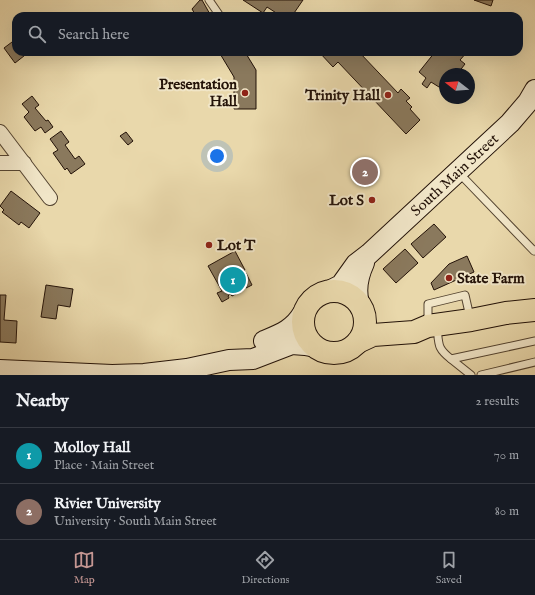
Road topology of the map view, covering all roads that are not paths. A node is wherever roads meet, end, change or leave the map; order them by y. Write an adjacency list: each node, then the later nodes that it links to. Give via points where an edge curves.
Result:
1 (209, 0): 2 (lane)
2 (217, 12)
3 (535, 90): 7 (main road, South Main Street, via 510,123)
4 (0, 132): 6 (street)
5 (0, 163): 6 (street)
6 (24, 163): 8 (street)
7 (458, 171): 9 (lane, via 532,250); 10 (main road, South Main Street)
8 (50, 198)
9 (535, 250)
10 (369, 254): 11 (main road, South Main Street, via 356,264 341,285); 13 (main road, South Main Street, via 358,281 357,294)
11 (331, 290): 13 (main road, via 349,294); 15 (main road, via 313,298)
12 (535, 299): 16 (main road)
13 (361, 307): 17 (main road, via 368,315 380,320 414,321); 19 (main road, via 365,326)
14 (535, 310): 16 (main road)
15 (303, 313): 20 (main road, via 304,332); 22 (main road, via 287,332 250,347)
16 (506, 313): 17 (main road)
17 (432, 325): 19 (main road, via 414,332 373,335); 21 (lane, via 441,351)
18 (535, 341): 21 (lane)
19 (358, 342): 20 (main road, via 349,349 337,353)
20 (316, 348): 22 (main road, via 292,344 253,358)
21 (451, 359): 26 (lane)
22 (229, 360): 25 (main road)
23 (535, 362): 27 (lane)
24 (0, 370): 25 (main road, via 112,375)
25 (154, 374)
26 (471, 375)
27 (481, 375)

